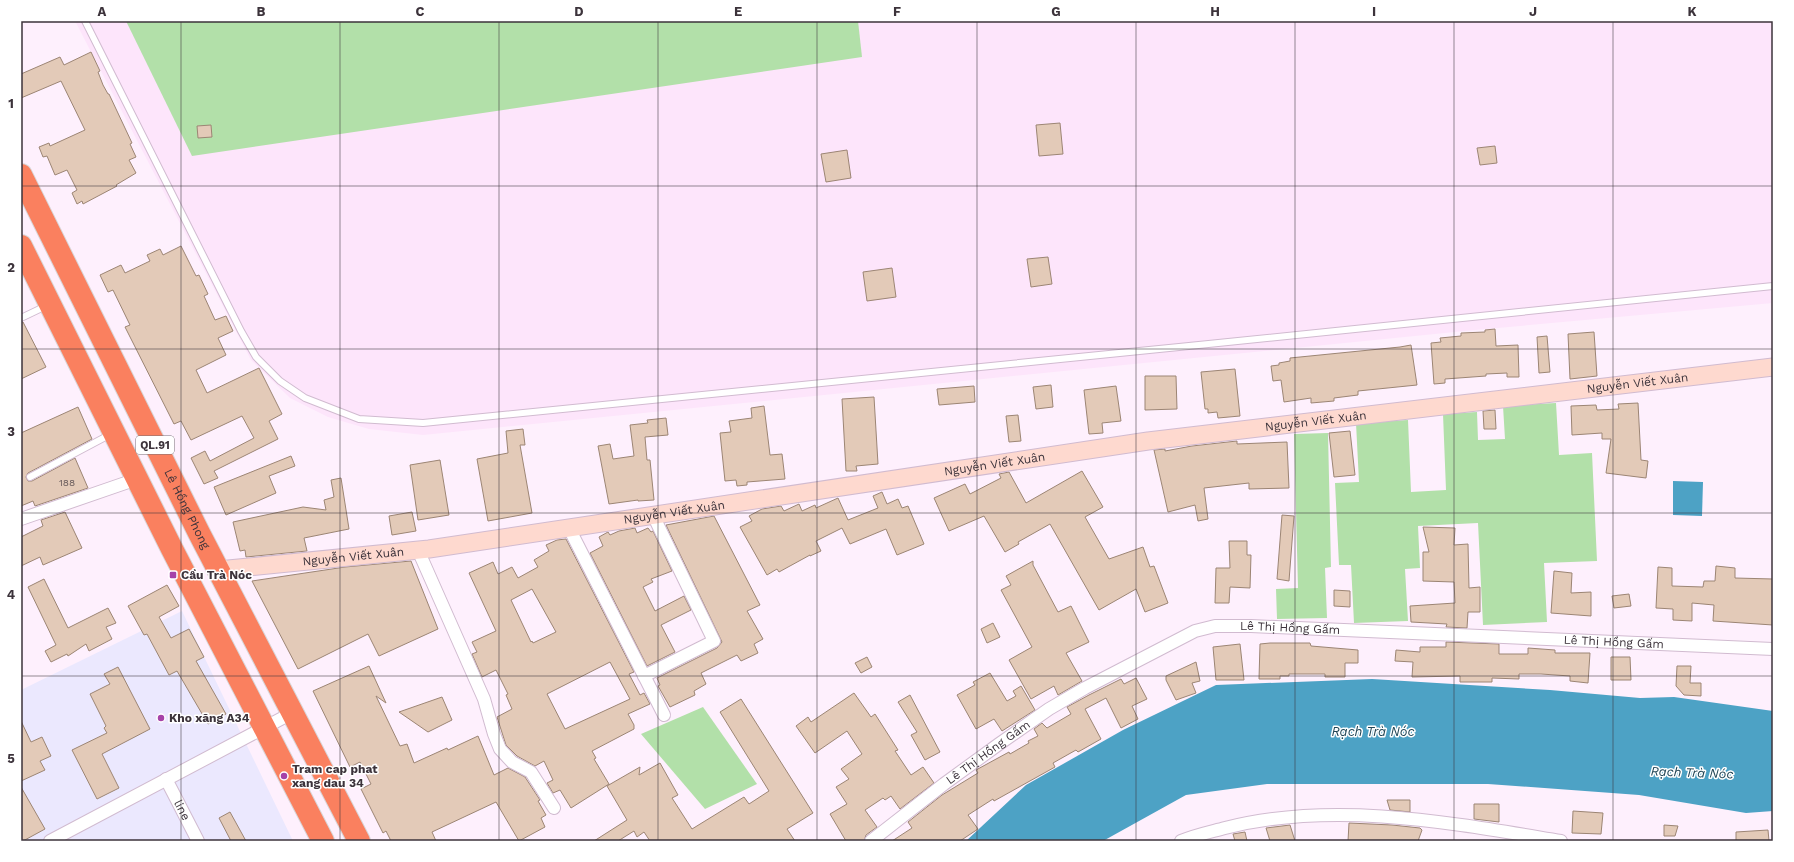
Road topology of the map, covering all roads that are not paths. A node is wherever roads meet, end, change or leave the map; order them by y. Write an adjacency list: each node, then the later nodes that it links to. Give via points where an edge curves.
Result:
1 (84, 21): 4 (lane, via 256,357 280,381 305,398 359,419 423,423)
2 (21, 175): 14 (highway, Lê Hồng Phong / QL.91)
3 (21, 246): 5 (highway, QL.91)
4 (1773, 286)
5 (50, 304): 6 (lane); 8 (highway, QL.91)
6 (21, 318)
7 (1773, 367): 11 (street, Nguyễn Viết Xuân, via 1148,441)
8 (114, 432): 9 (lane); 10 (highway, QL.91)
9 (30, 477)
10 (137, 479): 12 (street); 15 (highway, QL.91)
11 (653, 515): 13 (street, Nguyễn Viết Xuân); 19 (street, via 714,641)
12 (21, 519)
13 (569, 528): 16 (street, Nguyễn Viết Xuân); 19 (street)
14 (199, 534): 15 (highway); 17 (highway, Lê Hồng Phong / QL.91)
15 (172, 549): 22 (highway, QL.91)
16 (418, 550): 17 (street, Nguyễn Viết Xuân); 24 (street, via 484,699 500,749 512,762 531,772)
17 (218, 570): 20 (highway, Lê Hồng Phong / QL.91)
18 (1773, 649): 29 (street, Lê Thị Hồng Gấm, via 1216,626 1195,631 1085,688 1049,710 944,784)
19 (644, 676): 21 (street)
20 (292, 712): 22 (street); 28 (highway, Lê Hồng Phong / QL.91)
21 (664, 715)
22 (264, 728): 23 (street); 27 (highway, QL.91)
23 (166, 779): 25 (street); 26 (street, line)
24 (554, 808)
25 (50, 841)
26 (198, 841)
27 (323, 841)
28 (359, 841)
29 (871, 841)
30 (1181, 841): 31 (street, via 1252,821 1319,814 1384,817)
31 (1561, 841)

